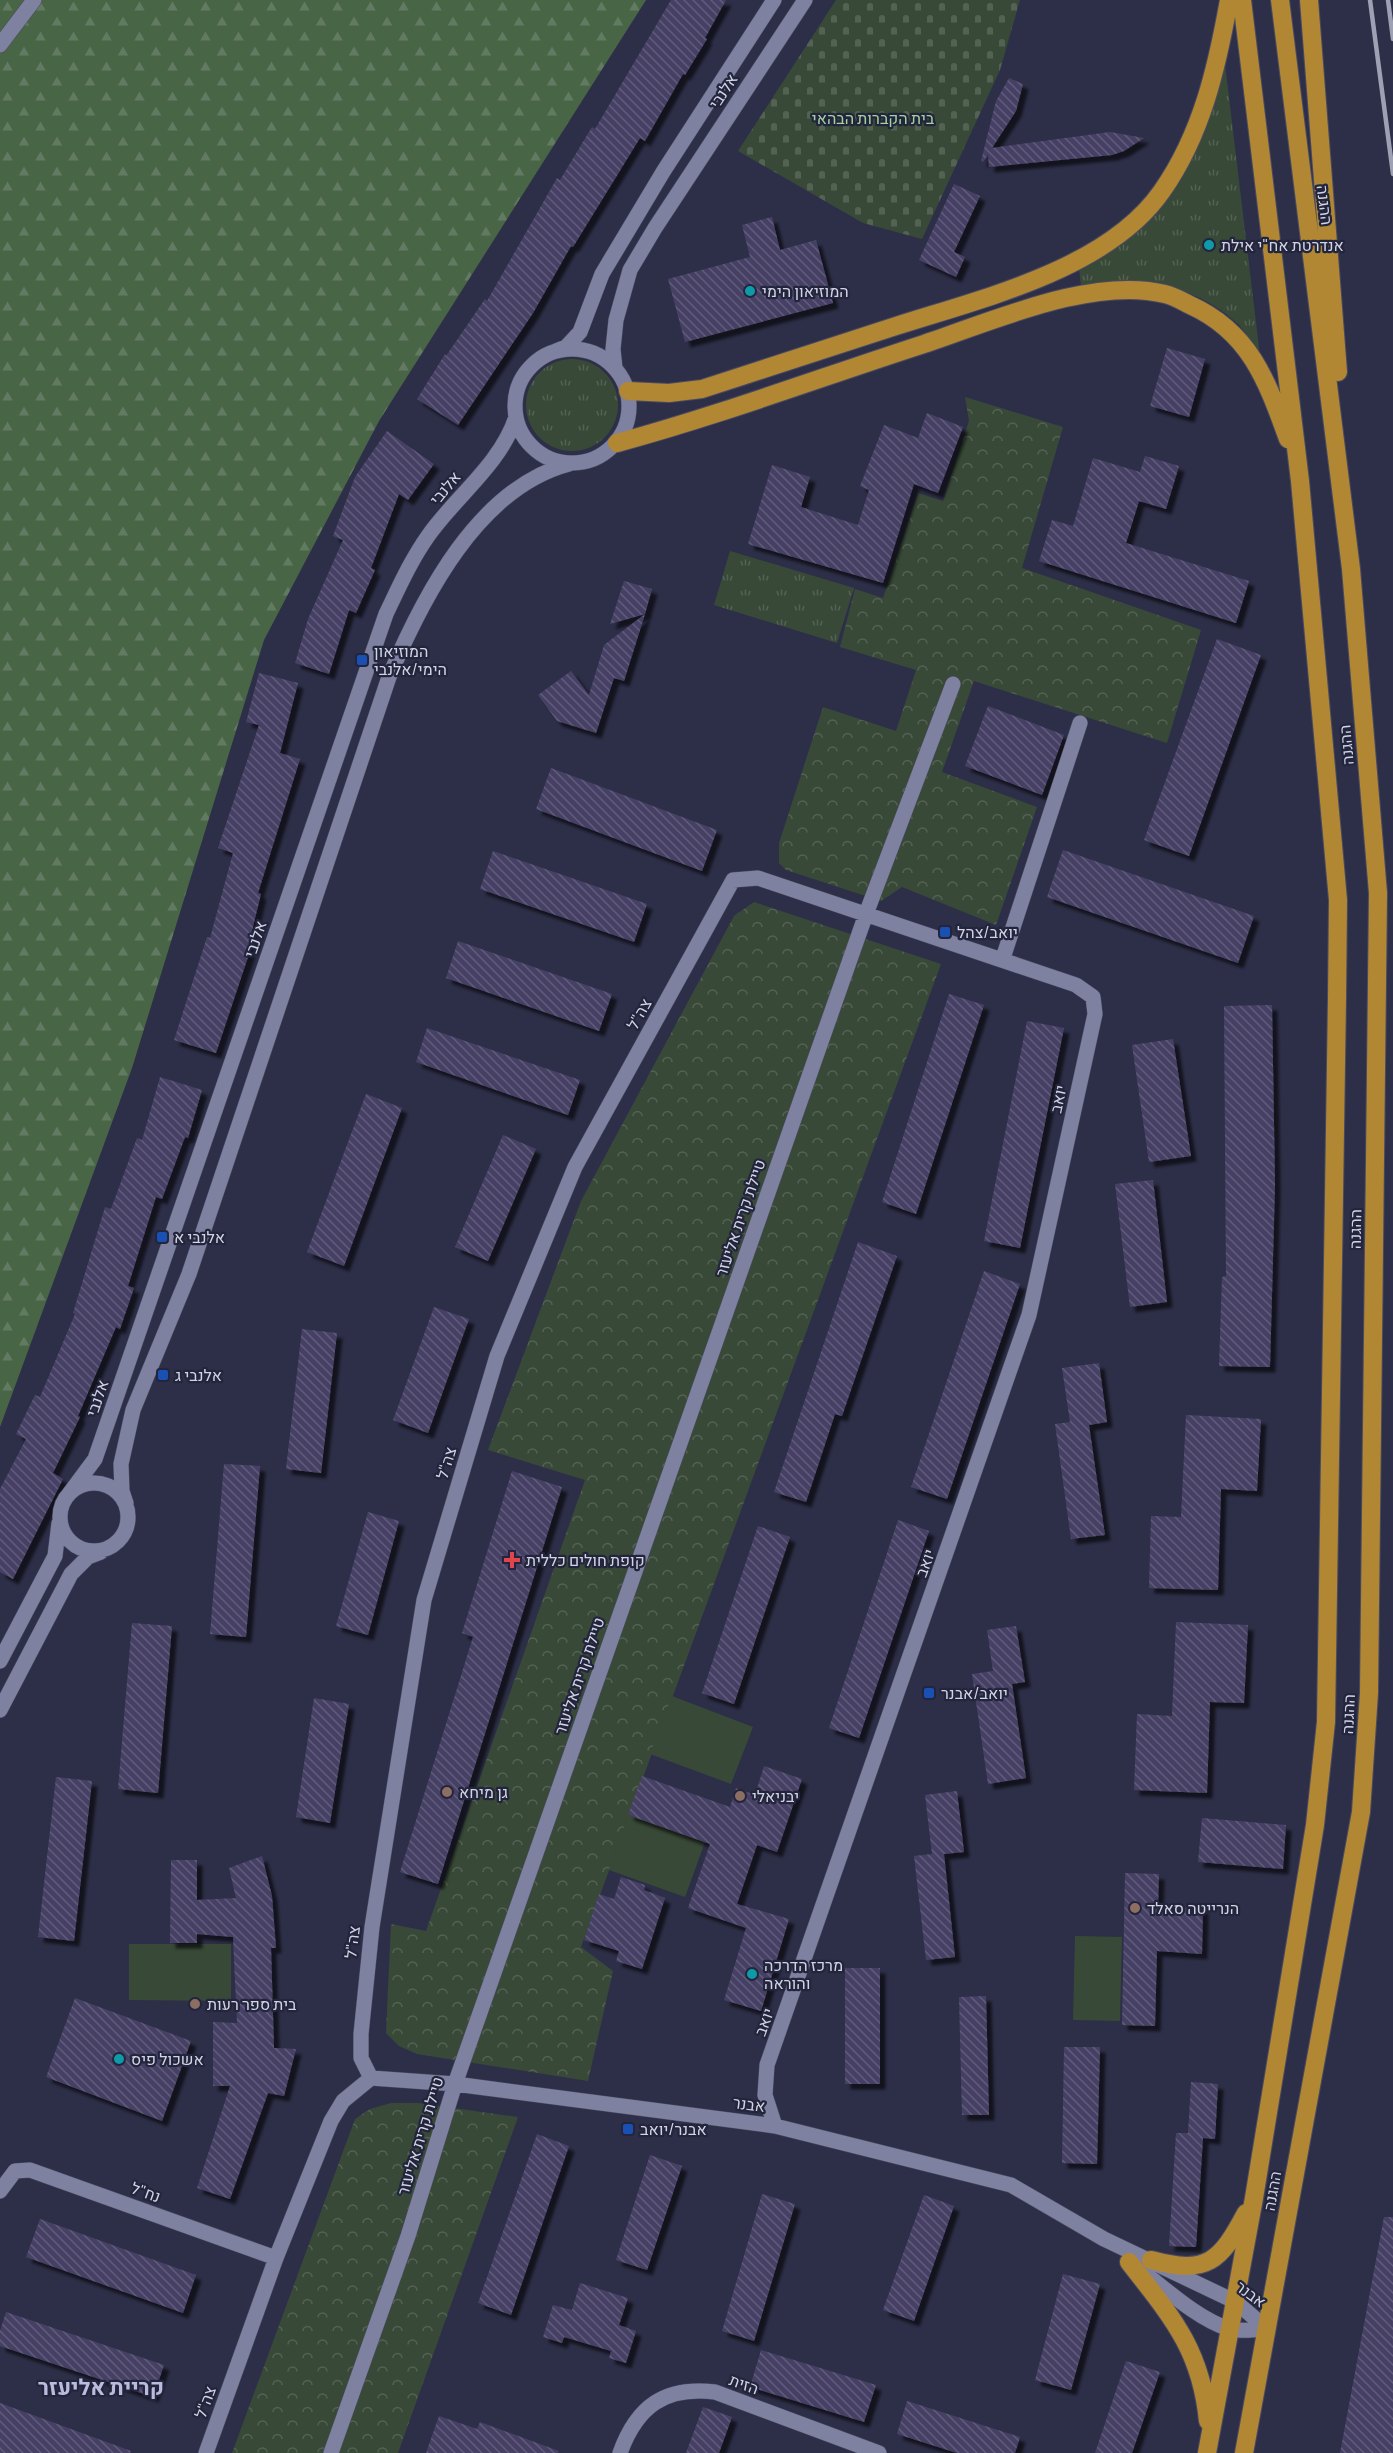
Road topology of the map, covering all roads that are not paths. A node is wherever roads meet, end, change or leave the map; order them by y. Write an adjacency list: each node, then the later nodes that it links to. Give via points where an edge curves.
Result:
1 (34, 0): 8 (street)
2 (774, 0): 9 (street, אלנבי, via 602,274 580,332)
3 (805, 0): 10 (street, אלנבי, via 630,270 616,320)
4 (1229, 0): 11 (highway, via 1216,66 1190,144 1162,192 1137,220 1108,243 1010,289 702,389 669,393)
5 (1242, 0): 15 (highway, ההגנה)
6 (1280, 0): 16 (highway, ההגנה)
7 (1309, 0): 16 (highway)
8 (0, 45)
9 (556, 351): 10 (street, via 588,350); 12 (street, via 541,358 524,376 515,400)
10 (615, 368): 11 (street)
11 (628, 391): 13 (street, via 628,418)
12 (516, 417): 14 (street, via 522,435 534,449 551,460); 22 (street, אלנבי, via 498,452 428,535 386,614 95,1458)
13 (617, 443): 14 (street, via 587,462); 15 (highway, via 1082,294 1140,290 1167,294 1203,310 1240,340 1256,360 1273,399)
14 (569, 464): 23 (street, via 532,478 457,549 427,595 389,677 189,1274 133,1410 121,1464)
15 (1300, 481): 32 (highway, ההגנה, via 1338,900 1326,1722 1315,1825)
16 (1351, 569): 38 (highway, ההגנה, via 1378,893 1369,1694 1361,1812)
17 (953, 684): 19 (street, טיילת קרית אליעזר)
18 (1080, 723): 20 (street)
19 (866, 914): 20 (street, צה"ל); 28 (street, צה"ל, via 758,878 733,880 575,1167 497,1356 424,1600 372,1927 361,2034 361,2058); 29 (street, טיילת קרית אליעזר)
20 (1003, 958): 21 (street, צה"ל, via 1076,985)
21 (1095, 1003): 30 (street, יואב, via 1029,1315 767,2065 765,2095)
22 (69, 1494): 23 (street, via 89,1483 100,1483 120,1493); 24 (street, via 63,1501)
23 (126, 1503): 25 (street, via 126,1531)
24 (60, 1520): 25 (street, via 62,1530 75,1546 95,1552); 26 (street, via 55,1556)
25 (106, 1550): 27 (street, via 88,1557 71,1574)
26 (0, 1661)
27 (0, 1710)
28 (371, 2078): 29 (street, אבנר); 34 (street, צה"ל, via 343,2101 331,2121)
29 (455, 2084): 30 (street, אבנר); 42 (street, טיילת קרית אליעזר, via 408,2236)
30 (775, 2126): 33 (street, אבנר, via 1011,2185)
31 (3, 2186): 34 (street, נח"ל, via 15,2171 30,2170)
32 (1254, 2198): 35 (highway, via 1224,2252 1206,2264 1177,2267); 37 (highway, ההגנה)
33 (1104, 2239): 35 (street, אבנר); 36 (street, אבנר)
34 (276, 2258): 41 (street, צה"ל)
35 (1151, 2260): 37 (street, אבנר)
36 (1129, 2262): 39 (street, אבנר, via 1195,2310); 40 (highway, via 1174,2321 1194,2356 1205,2397)
37 (1236, 2302): 38 (street, אבנר); 39 (highway, ההגנה)
38 (1267, 2329): 39 (street, אבנר); 45 (highway, ההגנה)
39 (1231, 2330): 40 (highway, ההגנה)
40 (1208, 2450)
41 (206, 2453)
42 (331, 2453)
43 (620, 2453): 44 (street, הזית, via 627,2434 655,2400 695,2390 715,2392)
44 (879, 2453)
45 (1244, 2453)

